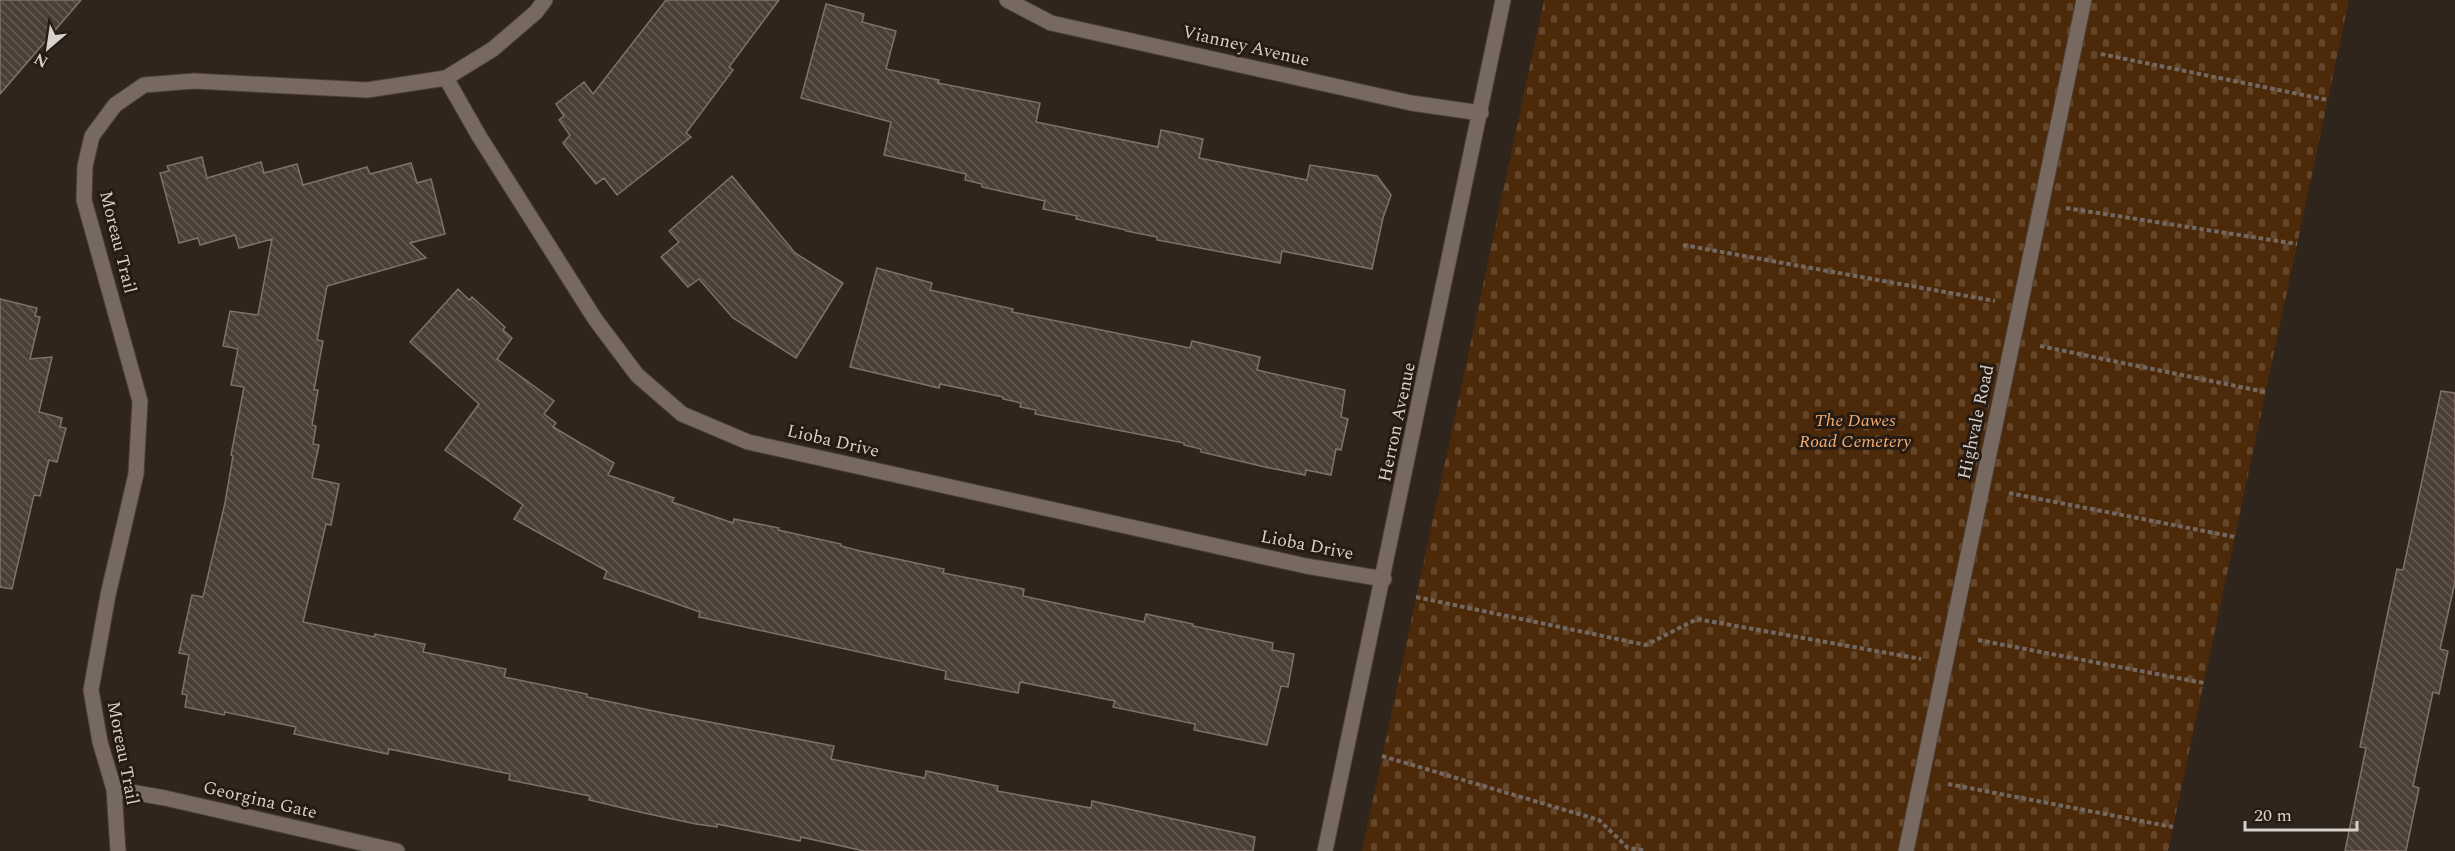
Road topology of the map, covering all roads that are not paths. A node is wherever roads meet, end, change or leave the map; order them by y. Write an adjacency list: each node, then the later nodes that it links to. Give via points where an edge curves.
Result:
1 (545, 0): 5 (street, Moreau Trail, via 493,50)
2 (1007, 0): 6 (street, Vianney Avenue, via 1051,23 1411,103)
3 (1503, 0): 6 (street, Herron Avenue)
4 (2084, 0): 12 (street, Highvale Road)
5 (446, 78): 7 (street, Lioba Drive, via 595,319 637,375 682,414 748,442 1306,566); 8 (street, Moreau Trail, via 367,90 194,81 144,86 115,105 92,136 85,166 84,200 140,401 136,474 91,690 100,742)
6 (1481, 113): 7 (street, Herron Avenue)
7 (1384, 579): 11 (street, Herron Avenue)
8 (114, 789): 9 (street, Moreau Trail); 10 (street, Georgina Gate)
9 (118, 851)
10 (398, 851)
11 (1325, 851)
12 (1906, 851)

